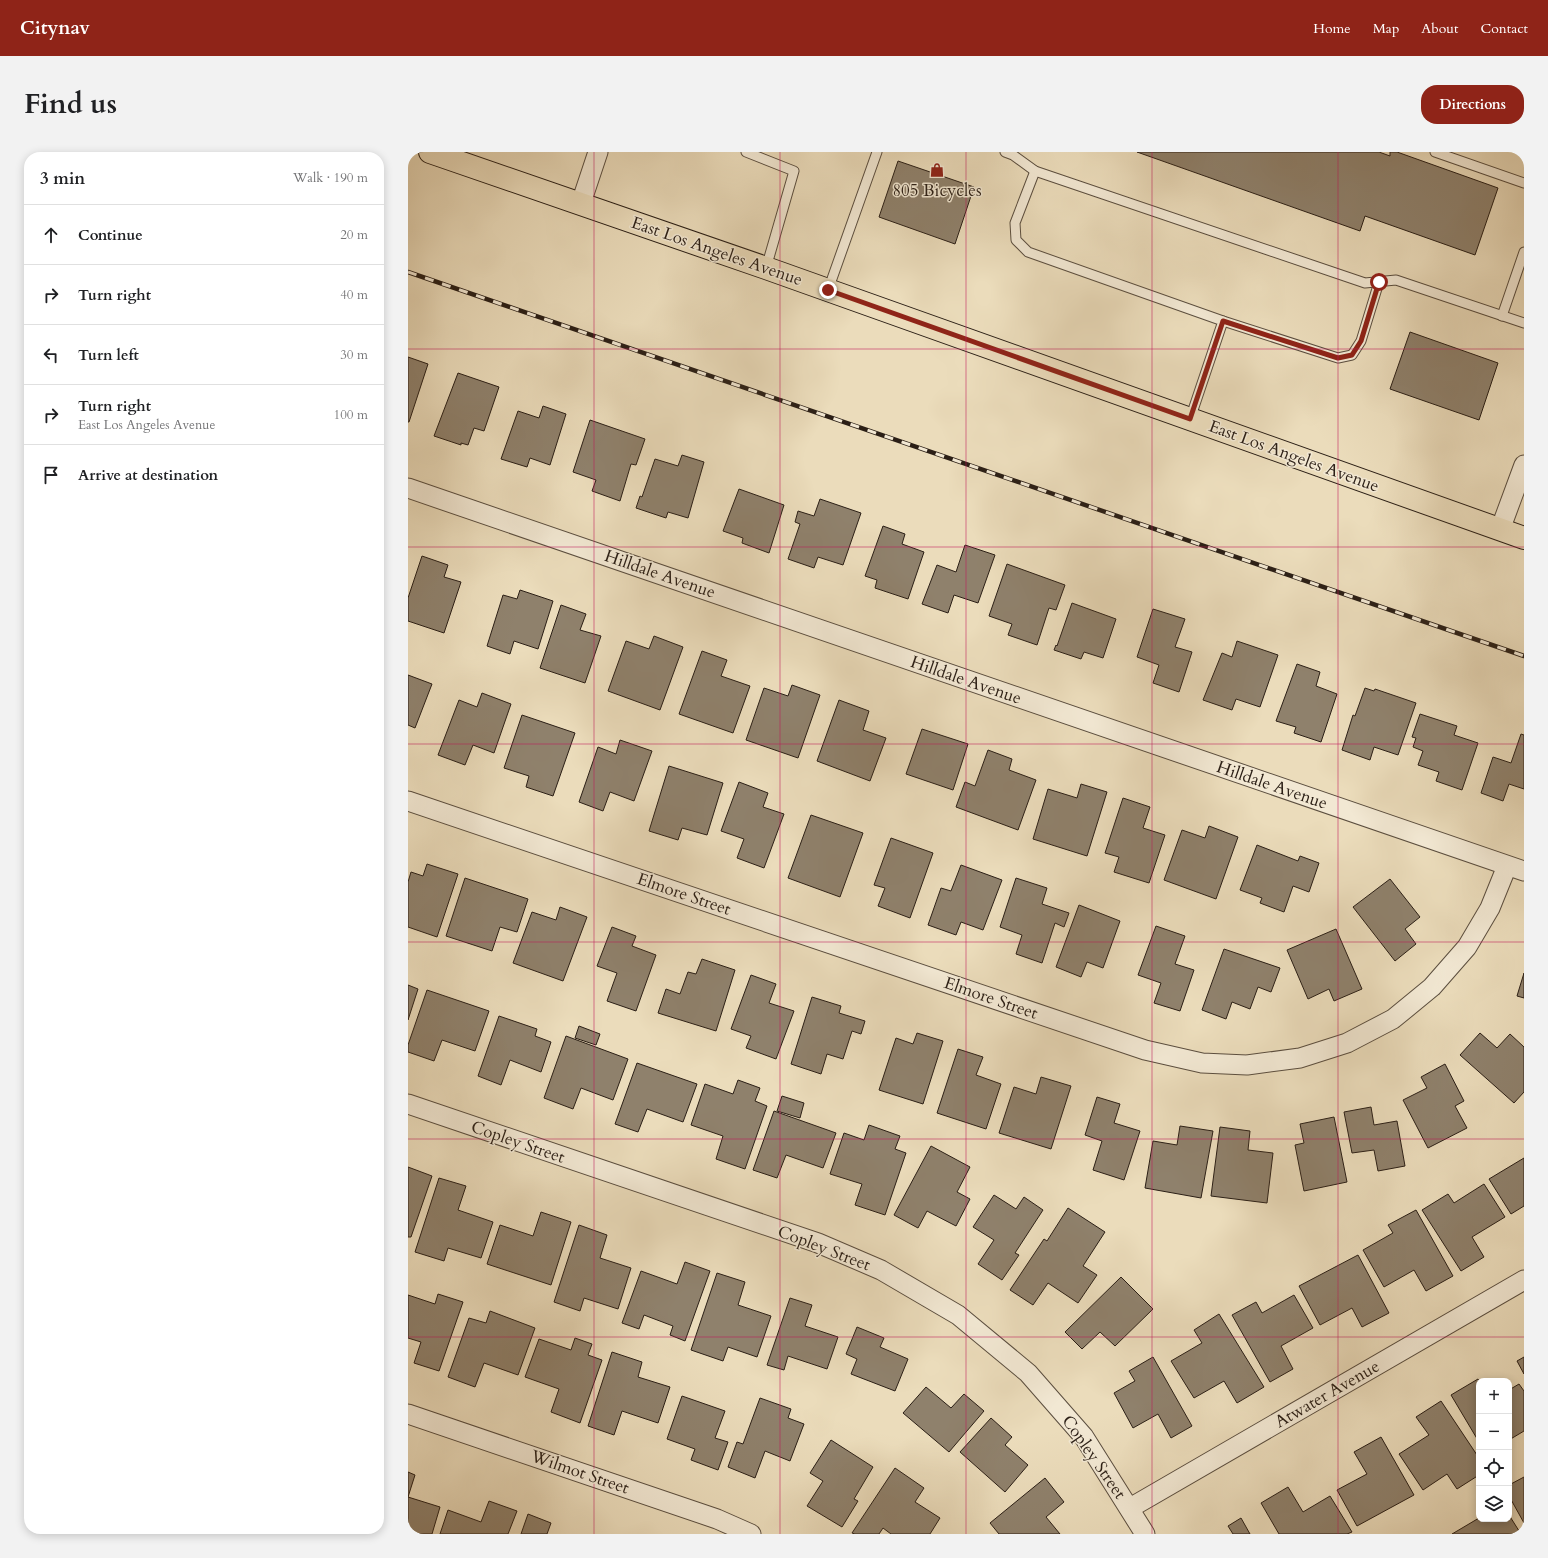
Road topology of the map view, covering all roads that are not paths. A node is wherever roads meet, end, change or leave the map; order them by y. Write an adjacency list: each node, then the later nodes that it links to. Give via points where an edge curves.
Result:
1 (430, 152): 9 (main road, East Los Angeles Avenue)
2 (598, 152): 9 (street)
3 (746, 152): 11 (lane, via 794,171)
4 (877, 152): 13 (lane)
5 (1005, 152): 7 (lane)
6 (1435, 152): 8 (lane)
7 (1035, 171): 12 (lane, via 1364,283); 15 (lane, via 1015,223 1016,240 1028,252)
8 (1524, 182)
9 (581, 203): 11 (main road, East Los Angeles Avenue)
10 (1524, 252): 14 (lane)
11 (766, 268): 13 (main road, East Los Angeles Avenue)
12 (1379, 282): 14 (lane, via 1396,280); 15 (lane, via 1361,341 1352,355 1338,358)
13 (828, 290): 17 (main road, East Los Angeles Avenue)
14 (1502, 316): 16 (lane)
15 (1223, 321): 17 (lane)
16 (1524, 323)
17 (1190, 419): 20 (main road, East Los Angeles Avenue)
18 (1524, 465): 20 (street)
19 (408, 488): 23 (street, Hilldale Avenue)
20 (1500, 530): 21 (main road, East Los Angeles Avenue)
21 (1524, 538)
22 (408, 801): 23 (street, Elmore Street, via 1145,1050 1202,1064 1248,1065 1300,1058 1347,1043 1393,1019 1432,987 1467,947)
23 (1515, 869)
24 (408, 1104): 27 (street, Copley Street, via 818,1243 881,1270 958,1315 1028,1373 1084,1437)
25 (1524, 1280): 27 (street, Atwater Avenue)
26 (408, 1414): 28 (street, Wilmot Street, via 717,1519)
27 (1130, 1508): 29 (street, Copley Street)
28 (751, 1534)
29 (1145, 1534)

